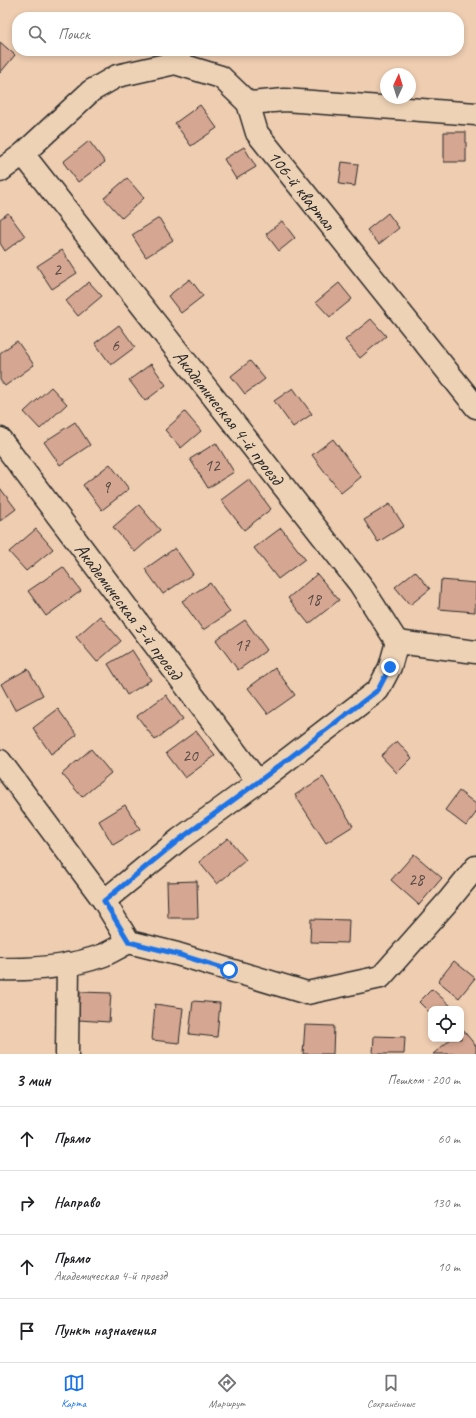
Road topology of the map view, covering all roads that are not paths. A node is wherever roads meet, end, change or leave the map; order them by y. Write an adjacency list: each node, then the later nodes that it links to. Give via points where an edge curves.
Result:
1 (248, 103): 2 (street, via 285,100); 3 (street, 106-й квартал, via 221,77 175,63 116,76 91,90); 5 (street, 106-й квартал, via 257,133)
2 (476, 114)
3 (23, 154): 4 (street, 106-й квартал); 7 (street, Академическая 4-й проезд, via 360,584)
4 (0, 171)
5 (476, 407)
6 (0, 439): 10 (street, Академическая 3-й проезд)
7 (397, 642): 8 (street); 10 (street, via 390,667 378,690)
8 (476, 652)
9 (3, 771): 12 (street)
10 (258, 782): 12 (street, via 180,839)
11 (476, 867): 13 (street, via 382,977 307,993)
12 (104, 901): 13 (street)
13 (129, 942): 14 (street, via 102,956)
14 (68, 964): 15 (street); 16 (street)
15 (0, 969)
16 (66, 1054)

